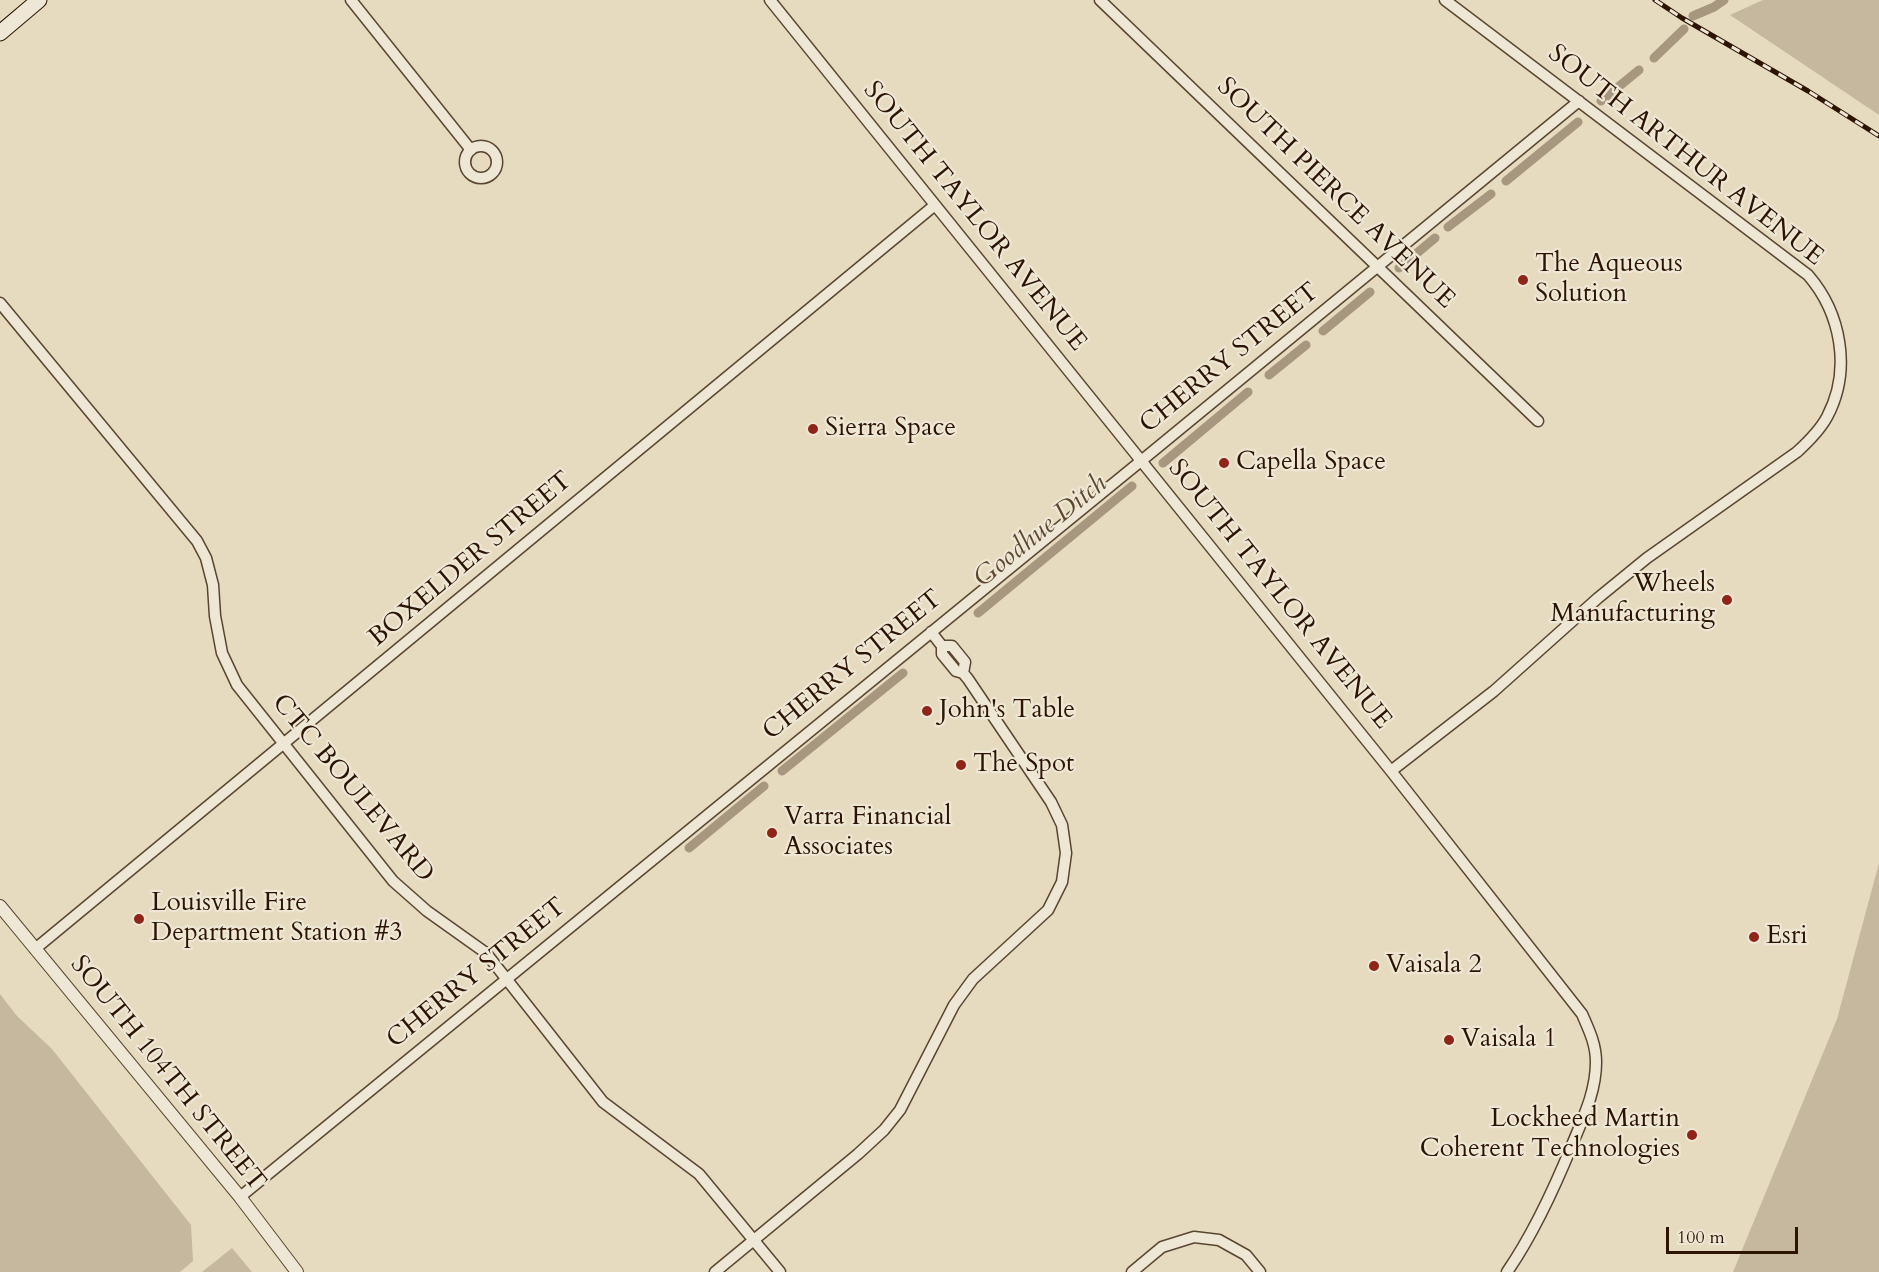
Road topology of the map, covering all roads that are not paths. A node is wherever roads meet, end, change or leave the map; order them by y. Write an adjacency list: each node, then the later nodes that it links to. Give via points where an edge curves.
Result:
1 (39, 0): 6 (main road)
2 (351, 0): 8 (street)
3 (770, 0): 9 (street, SOUTH TAYLOR AVENUE)
4 (1100, 0): 10 (street, SOUTH PIERCE AVENUE)
5 (1444, 0): 7 (street, SOUTH ARTHUR AVENUE)
6 (0, 33)
7 (1579, 101): 10 (street, CHERRY STREET); 16 (street, SOUTH ARTHUR AVENUE, via 1808,274 1826,299 1839,337 1839,382 1833,404 1814,436 1797,452 1644,560 1494,691)
8 (471, 150)
9 (935, 205): 13 (street, SOUTH TAYLOR AVENUE); 15 (street, BOXELDER STREET)
10 (1378, 267): 12 (street, SOUTH PIERCE AVENUE); 13 (street, CHERRY STREET)
11 (0, 303): 15 (street, CTC BOULEVARD, via 197,541 213,585 222,653 237,685)
12 (1538, 421)
13 (1142, 461): 14 (street, CHERRY STREET); 16 (street, SOUTH TAYLOR AVENUE)
14 (931, 632): 19 (street, CHERRY STREET); 21 (street, via 942,646 952,646 965,662 963,673 1051,802 1062,825 1066,853 1062,882 1048,910 973,979 960,996 900,1110 884,1130)
15 (284, 744): 18 (street, BOXELDER STREET); 19 (street, CTC BOULEVARD, via 393,880 427,911 486,953)
16 (1391, 771): 27 (street, SOUTH TAYLOR AVENUE, via 1574,1003 1591,1033 1596,1062 1592,1096 1527,1241)
17 (0, 906): 18 (street, SOUTH 104TH STREET)
18 (35, 949): 20 (street, SOUTH 104TH STREET)
19 (507, 979): 20 (street, CHERRY STREET); 21 (street, CTC BOULEVARD, via 603,1102 699,1174)
20 (240, 1197): 22 (street, SOUTH 104TH STREET)
21 (753, 1241): 23 (street); 24 (street, CTC BOULEVARD)
22 (297, 1272)
23 (715, 1272)
24 (780, 1272)
25 (1132, 1272): 26 (street, via 1162,1247 1194,1237 1219,1240 1245,1255)
26 (1260, 1272)
27 (1507, 1272)

